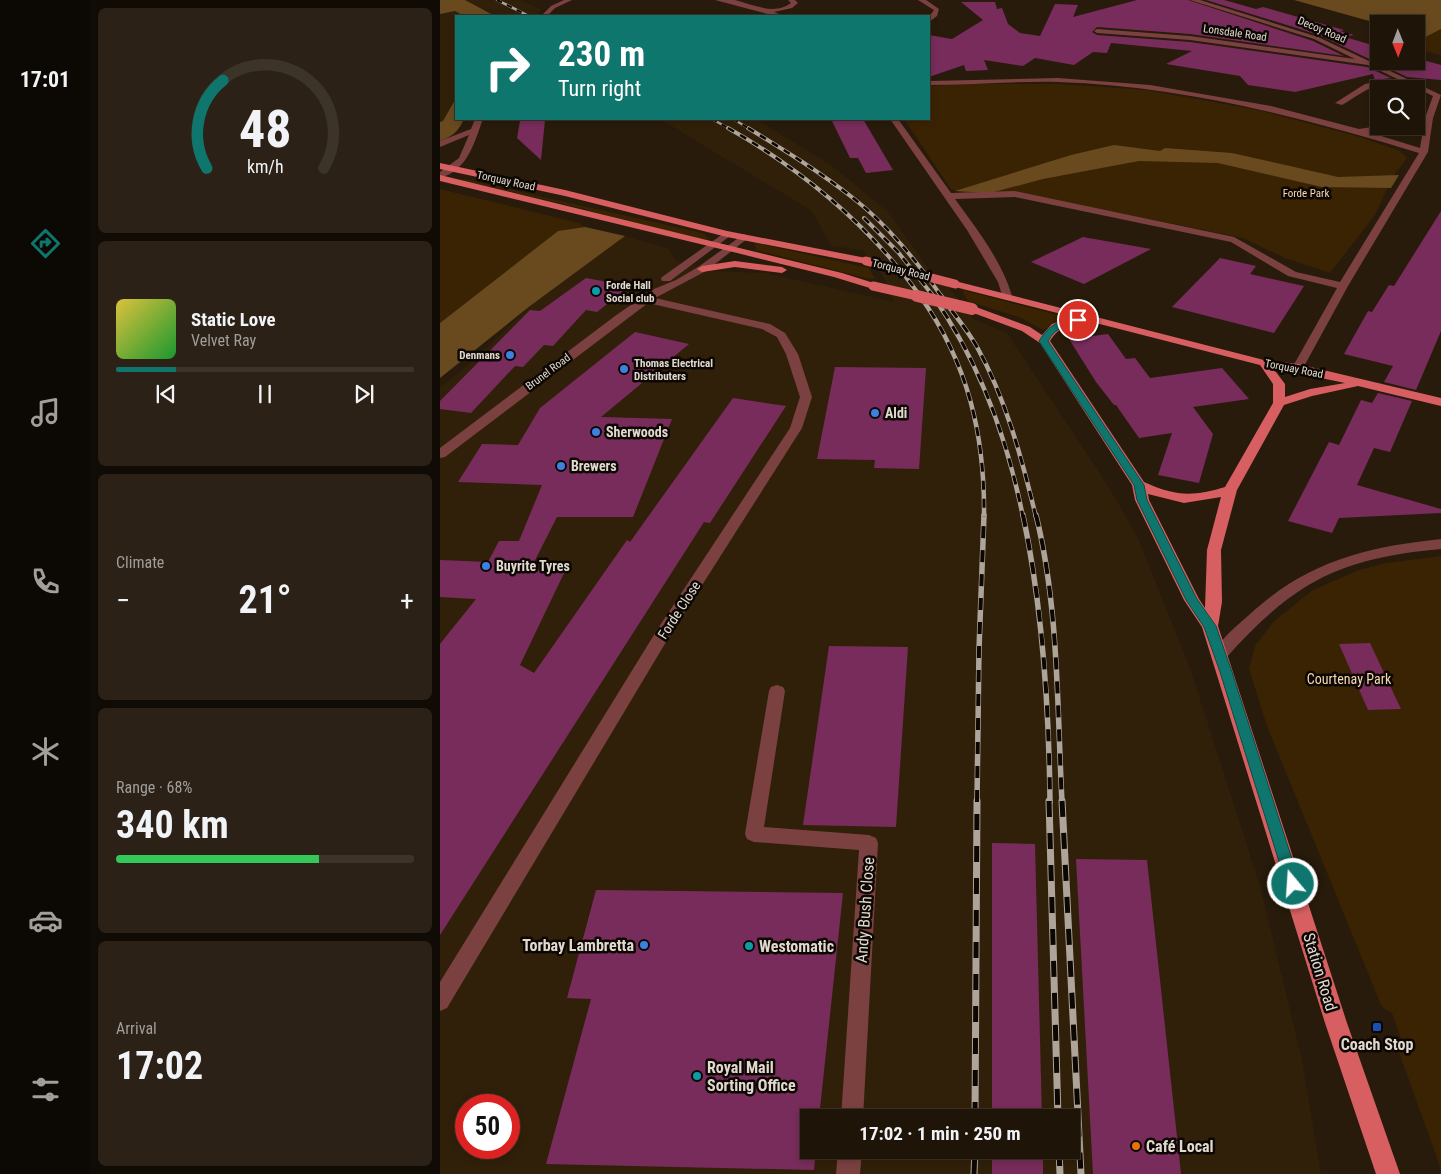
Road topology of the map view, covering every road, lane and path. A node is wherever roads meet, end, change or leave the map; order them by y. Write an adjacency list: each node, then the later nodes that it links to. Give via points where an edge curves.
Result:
1 (569, 0): 7 (street, via 553,7)
2 (718, 0): 6 (street)
3 (791, 0): 6 (street, via 795,3 790,7)
4 (921, 0): 9 (street, via 937,10)
5 (1193, 0): 11 (street, Decoy Road, via 1316,38)
6 (767, 11): 8 (street)
7 (545, 15)
8 (778, 15)
9 (930, 19)
10 (1097, 31): 11 (street, Lonsdale Road, via 1232,43)
11 (1368, 64): 14 (street, Decoy Road)
12 (930, 82): 22 (street, via 1058,80 1150,87 1271,108)
13 (1370, 83): 15 (street)
14 (1439, 94): 16 (street)
15 (1339, 103)
16 (1429, 118): 19 (street); 24 (street)
17 (479, 120): 21 (street)
18 (895, 120): 28 (street)
19 (1441, 120)
20 (1370, 129): 22 (street)
21 (474, 130): 23 (street); 26 (street, via 465,154)
22 (1356, 131): 24 (street)
23 (440, 144)
24 (1424, 152): 35 (street)
25 (440, 166): 26 (main road, Torquay Road)
26 (454, 169): 27 (street); 29 (main road, Torquay Road)
27 (440, 177): 31 (main road, Torquay Road)
28 (948, 196): 35 (street, via 1015,194 1234,240 1292,274); 37 (street, via 1003,282)
29 (727, 234): 30 (main road, Torquay Road); 31 (street, Brunel Road)
30 (744, 237): 32 (street, Brunel Road); 37 (main road, Torquay Road, bridge, via 866,261)
31 (712, 244): 32 (main road, Torquay Road); 36 (street, Brunel Road, via 664,280)
32 (730, 248): 33 (street, Brunel Road); 34 (main road, Torquay Road)
33 (702, 269): 34 (main road, via 747,265 826,280); 36 (street, Brunel Road)
34 (856, 282): 40 (main road, Torquay Road, bridge, via 972,309 1026,329)
35 (1343, 286): 42 (street)
36 (658, 291): 38 (street, Brunel Road)
37 (1007, 296): 39 (main road, Torquay Road)
38 (646, 299): 46 (street, Brunel Road); 53 (street, Forde Close, via 766,326 781,335 792,354 806,396 804,403 796,428 663,634)
39 (1090, 318): 40 (main road, via 1060,325 1051,330); 41 (main road, Torquay Road)
40 (1044, 341): 47 (main road, Station Road)
41 (1264, 364): 42 (main road, Torquay Road); 45 (main road, via 1279,384)
42 (1298, 368): 43 (main road, Torquay Road)
43 (1360, 384): 44 (main road, Torquay Road); 45 (main road, Torquay Road, via 1310,392)
44 (1441, 402)
45 (1279, 403): 48 (main road, Station Road)
46 (440, 454)
47 (1139, 485): 48 (main road, via 1178,499 1206,498); 50 (main road, Station Road, via 1142,500 1192,600)
48 (1230, 490): 50 (main road, Station Road, via 1214,550 1214,602)
49 (1441, 544): 51 (street, via 1368,554 1337,563 1280,595 1251,620)
50 (1210, 626): 51 (main road, Station Road)
51 (1220, 654): 57 (main road, Station Road, via 1336,1023)
52 (777, 691): 54 (street, Andy Bush Close, via 754,834 869,843)
53 (440, 1001)
54 (853, 1109)
55 (849, 1159): 56 (street)
56 (848, 1174)
57 (1388, 1174)

